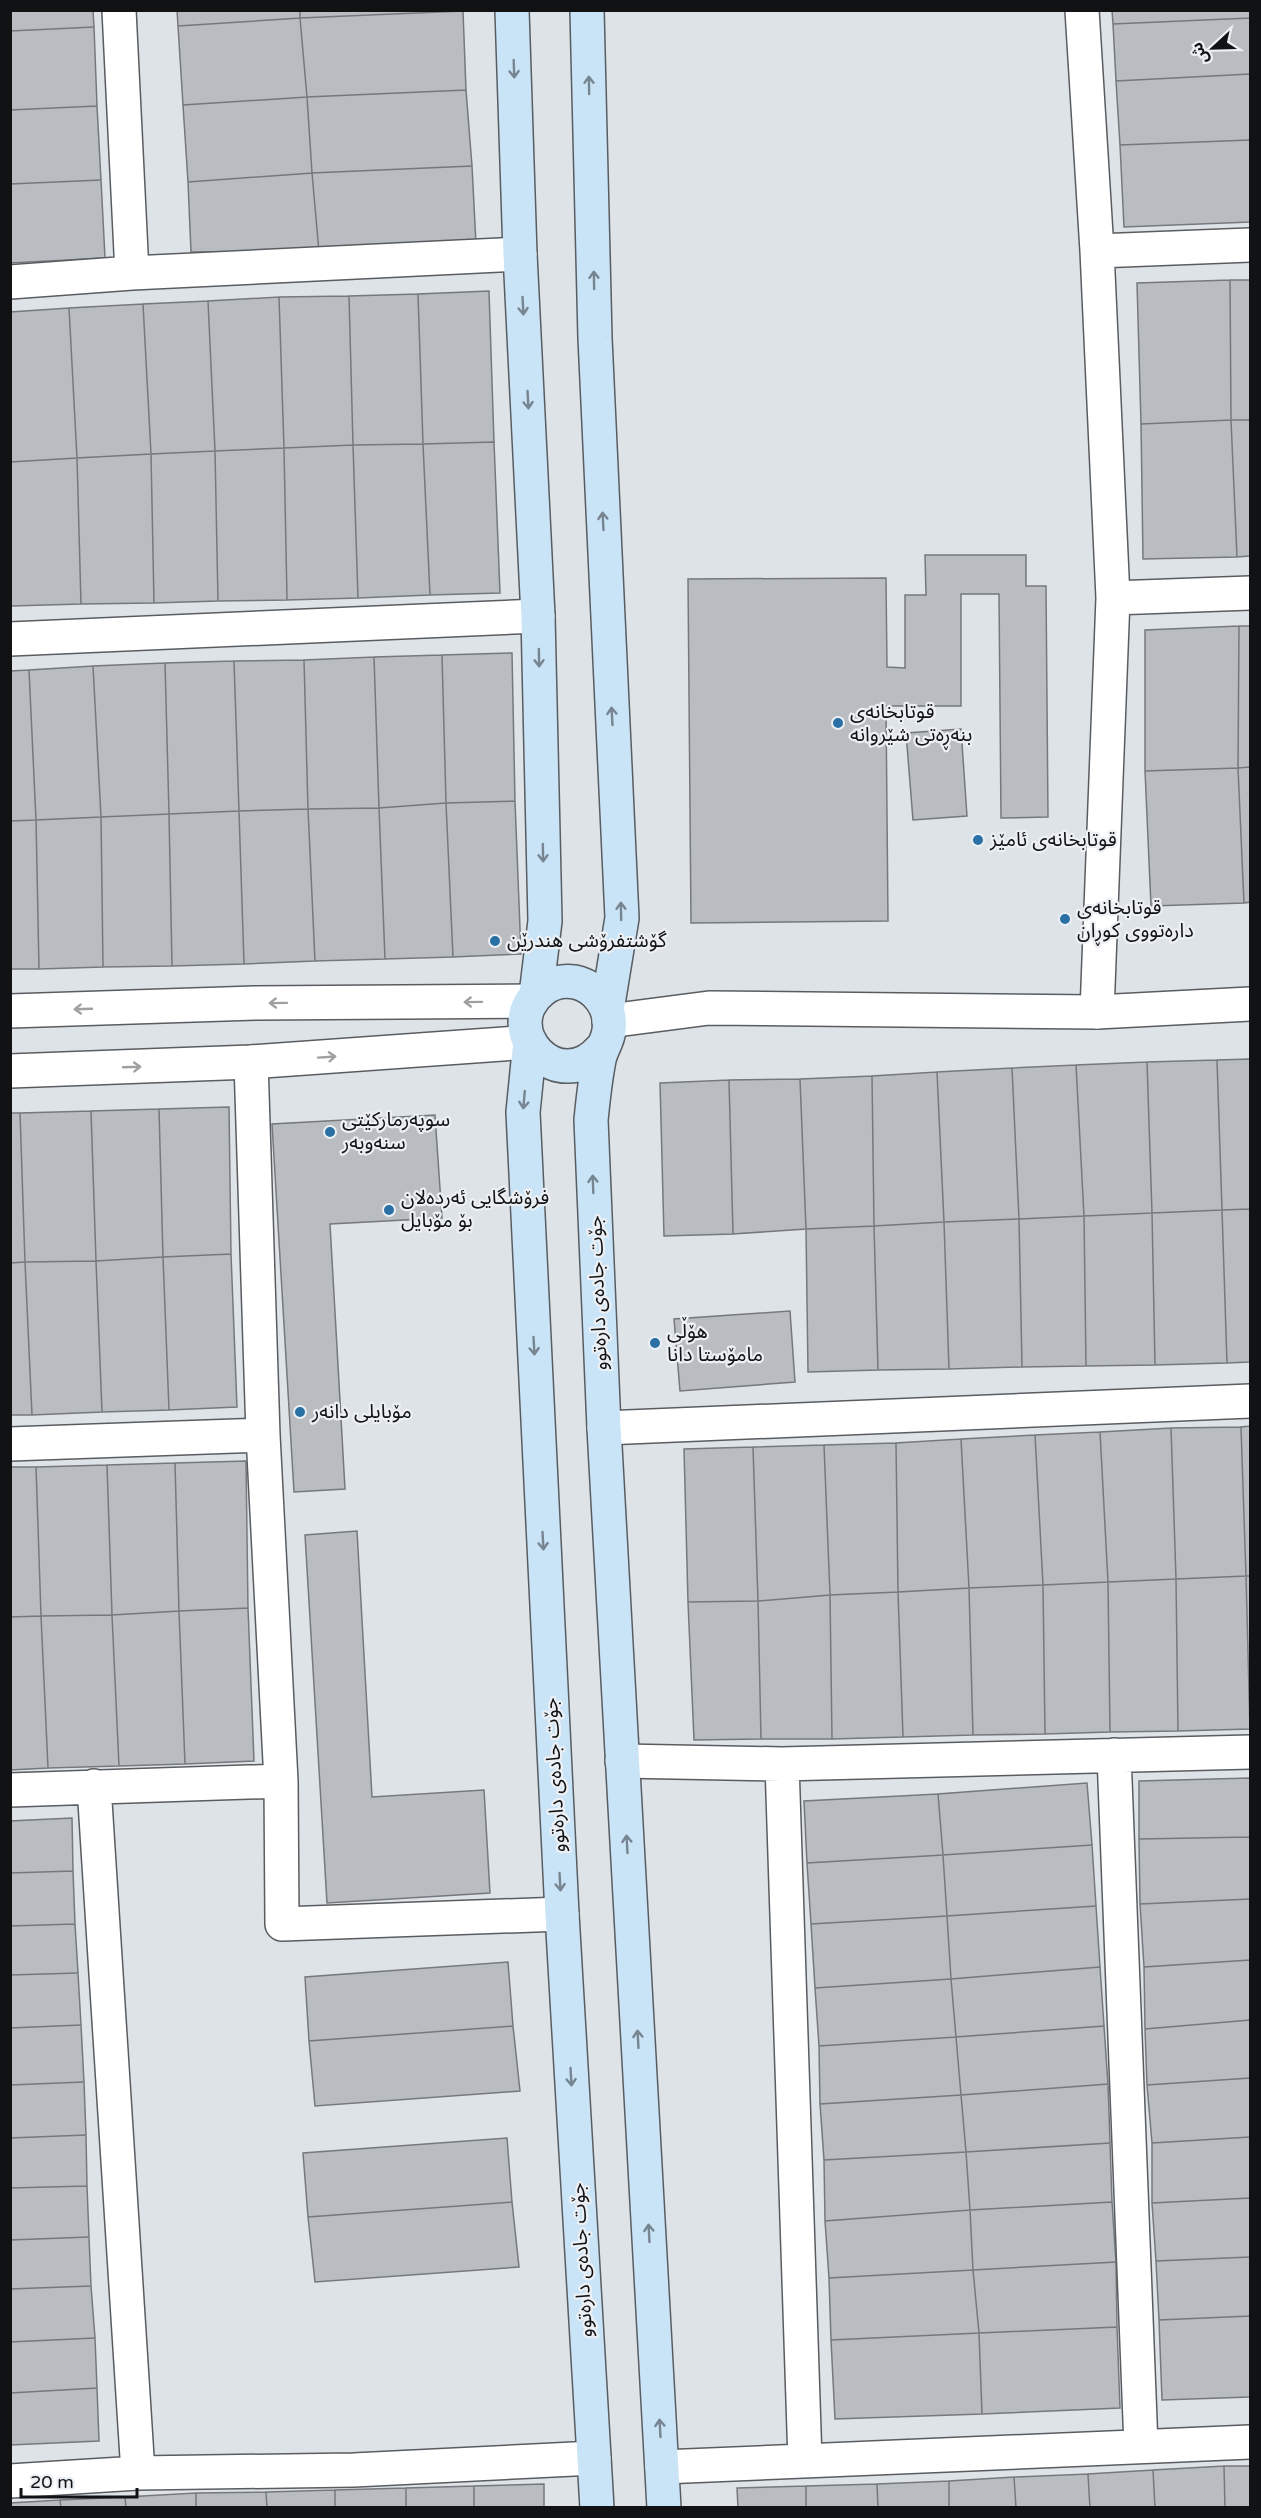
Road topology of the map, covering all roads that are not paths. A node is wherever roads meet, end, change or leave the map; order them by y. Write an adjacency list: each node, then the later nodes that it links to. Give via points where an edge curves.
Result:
1 (119, 10): 8 (street)
2 (512, 10): 7 (main road, one-way to 7)
3 (587, 10): 18 (main road, جۆت جادەی دارەتوو, one-way to 3, via 622,918 595,338)
4 (1082, 10): 6 (street)
5 (1251, 245): 6 (street)
6 (1097, 251): 11 (street)
7 (520, 254): 8 (street); 12 (main road, one-way to 12)
8 (132, 273): 9 (street)
9 (10, 282)
10 (1251, 593): 11 (street)
11 (1113, 598): 17 (street)
12 (538, 616): 13 (street); 14 (main road, one-way to 14, via 545,921)
13 (10, 639)
14 (534, 998): 16 (street, one-way to 16); 18 (main road, via 554,984 574,982 594,991 603,1001); 19 (main road, via 525,1022)
15 (1251, 1004): 17 (street)
16 (10, 1011)
17 (1097, 1012): 18 (street, via 709,1008)
18 (606, 1027): 19 (main road, via 586,1062 565,1066 544,1059); 23 (main road, جۆت جادەی دارەتوو, one-way to 18, via 591,1119)
19 (530, 1042): 20 (street, one-way to 19); 33 (main road, جۆت جادەی دارەتوو, one-way to 33, via 523,1112)
20 (251, 1062): 21 (street, one-way to 20); 24 (street)
21 (10, 1071)
22 (1251, 1401): 23 (street)
23 (604, 1428): 28 (main road, جۆت جادەی دارەتوو)
24 (263, 1436): 25 (street); 30 (street)
25 (10, 1444)
26 (1251, 1752): 27 (street)
27 (1114, 1755): 29 (street); 35 (street)
28 (622, 1761): 29 (street); 38 (main road, جۆت جادەی دارەتوو, one-way to 28)
29 (782, 1764): 37 (street)
30 (281, 1781): 31 (street); 33 (street, via 282,1924)
31 (94, 1786): 32 (street); 39 (street)
32 (10, 1790)
33 (562, 1914): 36 (main road, جۆت جادەی دارەتوو, one-way to 36)
34 (1251, 2442): 35 (street)
35 (1141, 2446): 37 (street)
36 (594, 2458): 39 (street, via 354,2470); 41 (main road, جۆت جادەی دارەتوو)
37 (806, 2461): 38 (street)
38 (662, 2467): 42 (main road, جۆت جادەی دارەتوو)
39 (138, 2473): 40 (street)
40 (10, 2481)
41 (597, 2508)
42 (664, 2508)

